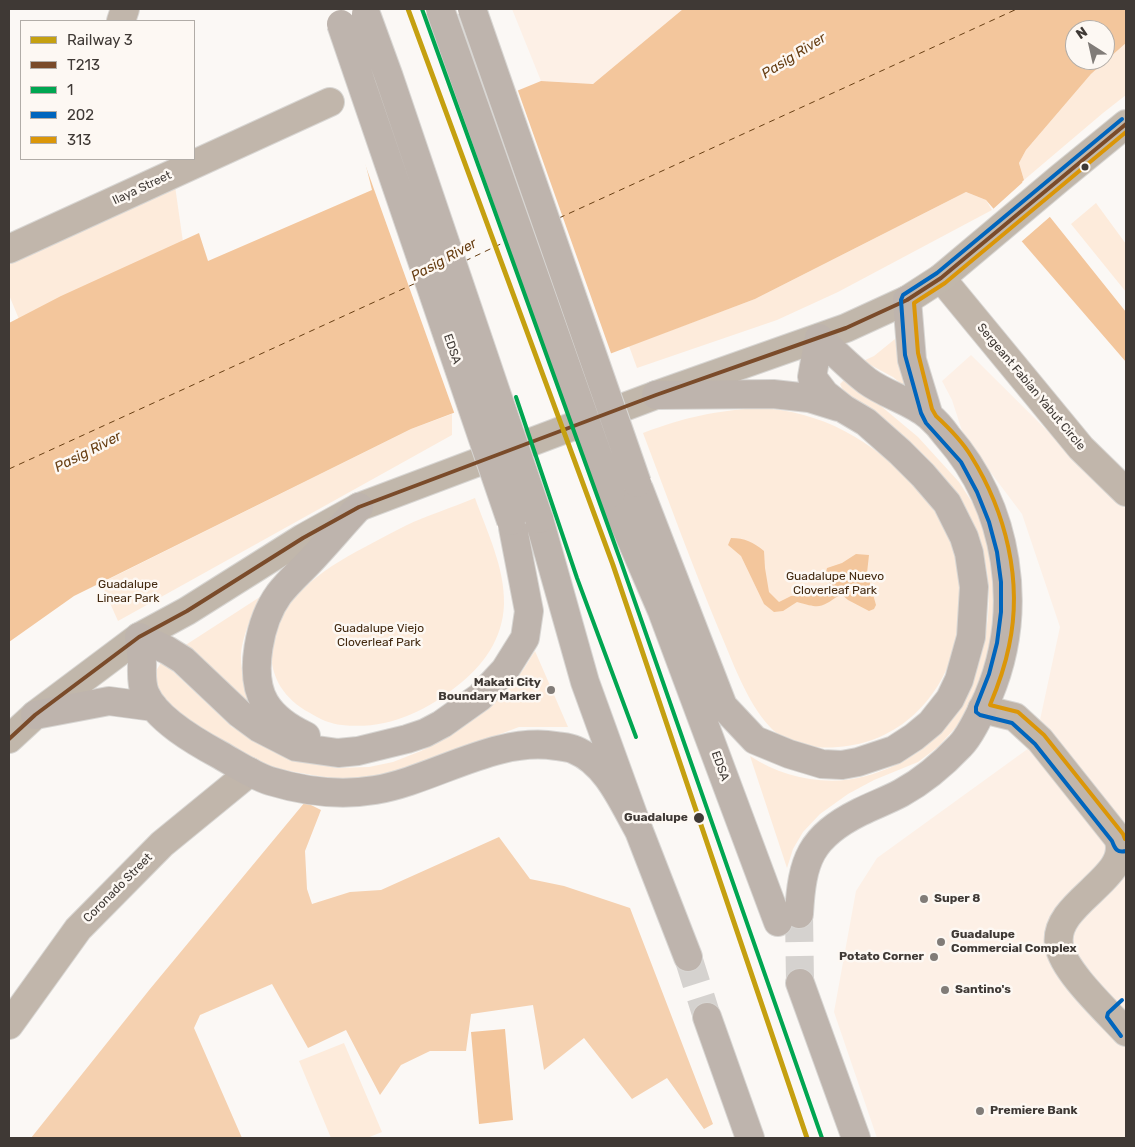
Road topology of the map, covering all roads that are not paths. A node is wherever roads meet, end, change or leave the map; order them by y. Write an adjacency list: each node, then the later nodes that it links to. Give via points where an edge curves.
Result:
1 (440, 9): 18 (highway, EDSA, bridge, via 611,493)
2 (472, 9): 14 (highway, EDSA, bridge)
3 (365, 12): 20 (highway, EDSA, bridge, via 539,519)
4 (339, 16): 17 (highway, EDSA, bridge)
5 (330, 102): 7 (street, Ilaya Street)
6 (1126, 124): 8 (main road)
7 (9, 249)
8 (940, 278): 9 (main road); 15 (street, Sergeant Fabian Yabut Circle, via 1081,448)
9 (907, 300): 10 (main road); 13 (highway, via 912,360)
10 (819, 338): 11 (main road); 12 (highway, via 812,377 825,394); 13 (highway, via 867,381)
11 (656, 395): 12 (highway, via 774,394 809,398); 16 (main road)
12 (844, 409): 14 (highway, via 866,422 900,452 947,504 964,537 974,586 971,637 950,699 931,723 914,737 875,758 842,765 822,764 789,754 754,740 723,706)
13 (929, 416): 22 (highway, via 964,456 978,479 989,502 1004,553 1008,580 1006,633 1001,659)
14 (638, 486): 18 (highway, EDSA)
15 (1126, 492)
16 (359, 507): 19 (main road); 25 (highway, via 279,595 268,612 258,649 257,678 265,704 284,723)
17 (512, 525): 20 (highway, EDSA); 25 (highway, via 529,611 525,638 505,670 480,697 425,733 386,745)
18 (662, 610): 22 (highway, EDSA, via 789,918 800,895 808,858 819,840 840,823 902,792 938,768 962,744)
19 (139, 637): 21 (highway, via 141,678 145,694); 23 (main road); 25 (highway, via 183,660 259,728 296,747)
20 (585, 682): 27 (highway, EDSA)
21 (154, 708): 23 (highway, via 109,701); 26 (highway, via 188,738)
22 (982, 709): 32 (street, via 1015,717 1040,740 1118,838 1120,856 1106,876 1070,911 1059,928 1059,946 1080,981)
23 (35, 714): 24 (main road)
24 (9, 738)
25 (338, 753)
26 (250, 772): 27 (highway, via 300,789 373,791 522,744 548,745 574,749 593,761 610,781); 31 (street, Coronado Street, via 162,844 78,929)
27 (639, 831): 28 (highway, EDSA)
28 (688, 957)
29 (800, 983): 34 (highway)
30 (707, 1017): 33 (highway)
31 (9, 1025)
32 (1126, 1032)
33 (750, 1138)
34 (856, 1138)

